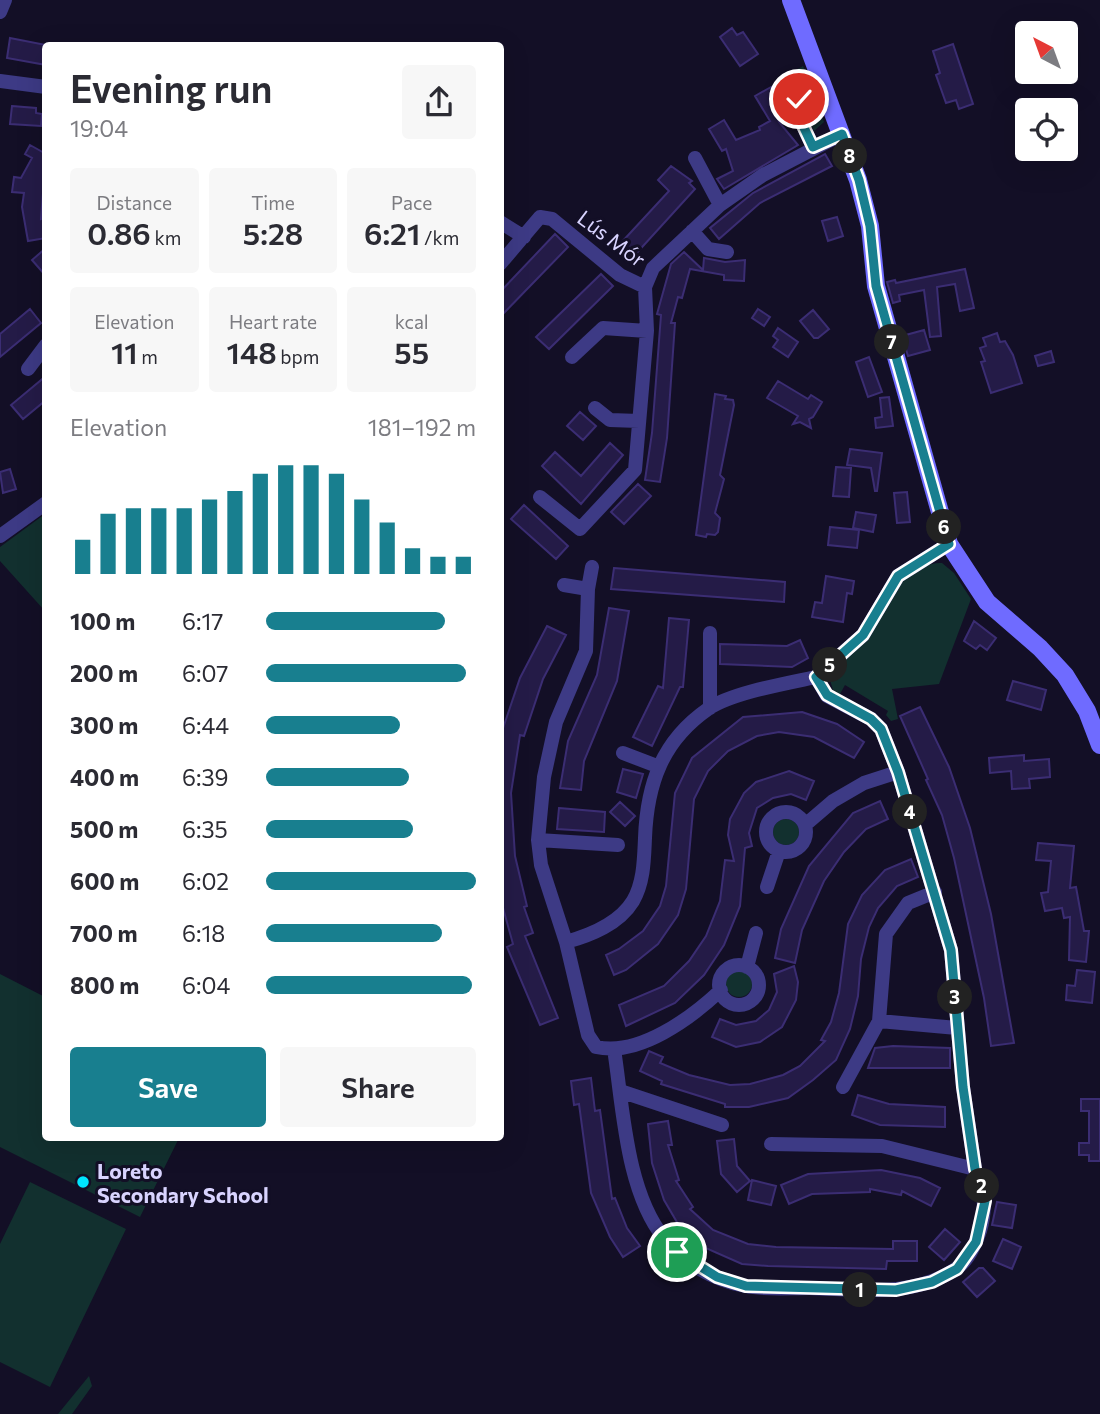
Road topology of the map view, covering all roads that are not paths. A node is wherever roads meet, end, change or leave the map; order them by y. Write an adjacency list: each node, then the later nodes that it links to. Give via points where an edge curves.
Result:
1 (5, 0): 3 (street)
2 (791, 0): 7 (street)
3 (0, 12)
4 (0, 81): 6 (street)
5 (790, 84): 8 (street)
6 (42, 86)
7 (842, 134): 8 (street, Lús Mór); 26 (street, via 870,226 876,286)
8 (813, 147): 10 (street, Lús Mór)
9 (695, 158): 10 (street)
10 (720, 205): 12 (street, Lús Mór)
11 (504, 224): 13 (street)
12 (692, 231): 14 (street, via 708,249); 16 (street, Lús Mór, via 653,268)
13 (524, 237): 15 (street, Lús Mór); 16 (street, Lús Mór, via 540,217 552,219 620,275)
14 (727, 252)
15 (504, 260)
16 (645, 287): 17 (street, Lús Mór)
17 (647, 331): 19 (street, via 603,328); 22 (street, Lús Mór)
18 (42, 350): 20 (street)
19 (572, 357)
20 (28, 369)
21 (594, 408): 22 (street, via 610,420)
22 (639, 421): 23 (street, Lús Mór, via 635,471 580,529)
23 (540, 497)
24 (42, 506): 25 (street)
25 (0, 536)
26 (949, 544): 31 (street, via 898,576 863,635); 33 (street, via 987,602 1065,675 1087,710)
27 (592, 568): 29 (street)
28 (564, 585): 29 (street)
29 (588, 589): 38 (street, via 586,651 556,722 544,776)
30 (710, 633): 32 (street)
31 (816, 677): 32 (street); 36 (street, via 827,695 881,729)
32 (709, 708): 35 (street, via 679,736)
33 (1100, 745)
34 (623, 753): 35 (street)
35 (657, 766): 44 (street, via 635,898 595,933)
36 (898, 772): 37 (street, via 864,783); 42 (street)
37 (805, 825): 40 (street, via 802,844 792,851); 40 (street, via 791,812 772,817 766,836)
38 (538, 840): 39 (street); 44 (street, via 541,865)
39 (618, 845)
40 (779, 851): 41 (street)
41 (767, 887)
42 (934, 892): 47 (street, via 908,903 886,934); 48 (street, via 951,950)
43 (756, 933): 45 (street)
44 (566, 942): 49 (street, via 588,1035 596,1047)
45 (747, 967): 46 (street, via 734,966 724,972); 46 (street, via 759,981 753,1000 734,1004)
46 (720, 990): 49 (street, via 691,1018 656,1036)
47 (879, 1021): 48 (street); 50 (street)
48 (957, 1028): 54 (street)
49 (614, 1049): 51 (street)
50 (843, 1087)
51 (620, 1091): 52 (street); 54 (street, via 637,1186 662,1237 691,1263 746,1286 896,1290 932,1282 957,1269 976,1242 985,1201)
52 (722, 1125)
53 (771, 1144): 54 (street, via 882,1146)
54 (975, 1169)

